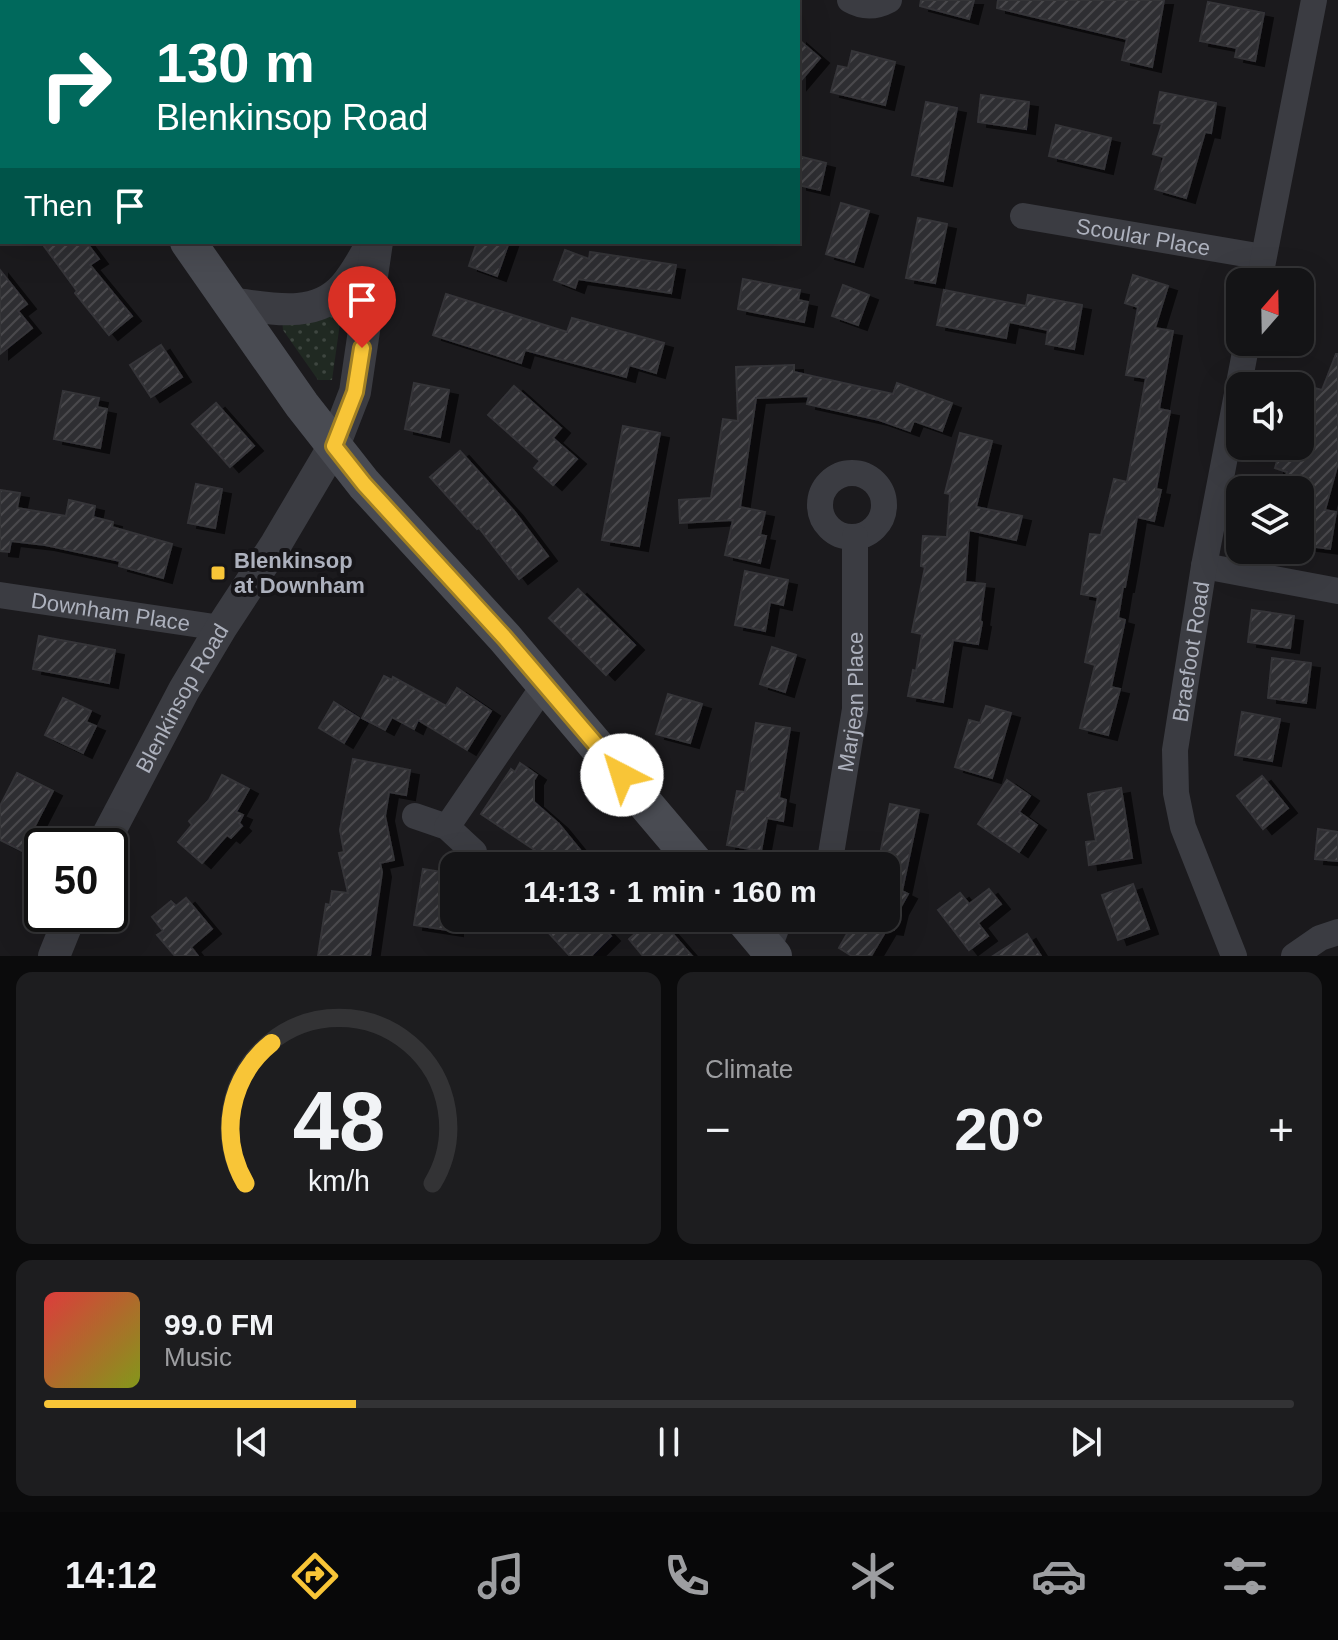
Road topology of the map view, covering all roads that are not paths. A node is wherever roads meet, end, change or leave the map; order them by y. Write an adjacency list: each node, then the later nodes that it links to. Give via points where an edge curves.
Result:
1 (850, 0): 2 (street, via 868,6)
2 (889, 0)
3 (1314, 0): 9 (street)
4 (1023, 216): 8 (street, Scoular Place)
5 (189, 244): 10 (main road)
6 (374, 244): 10 (street, via 342,290 320,304 296,310)
7 (375, 244): 12 (street, Blenkinsop Road, via 355,392)
8 (1257, 268)
9 (1261, 268)
10 (231, 303): 12 (main road)
11 (1244, 356): 14 (street, Braefoot Road)
12 (334, 446): 17 (street, Blenkinsop Road); 18 (main road)
13 (855, 537): 24 (street, Marjean Place, via 855,709)
14 (1204, 566): 15 (street); 31 (street, Braefoot Road, via 1175,750 1176,793 1192,856)
15 (1338, 591)
16 (0, 595): 17 (street, Downham Place)
17 (221, 628): 21 (street, Blenkinsop Road)
18 (545, 684): 20 (street); 23 (main road)
19 (415, 816): 20 (street)
20 (447, 827): 22 (street)
21 (112, 828)
22 (474, 852)
23 (686, 852)
24 (831, 852)
25 (64, 932): 30 (street)
26 (753, 932): 29 (main road)
27 (776, 932): 29 (street)
28 (1338, 932): 32 (street)
29 (770, 954)
30 (54, 956)
31 (1234, 956)
32 (1294, 956)

